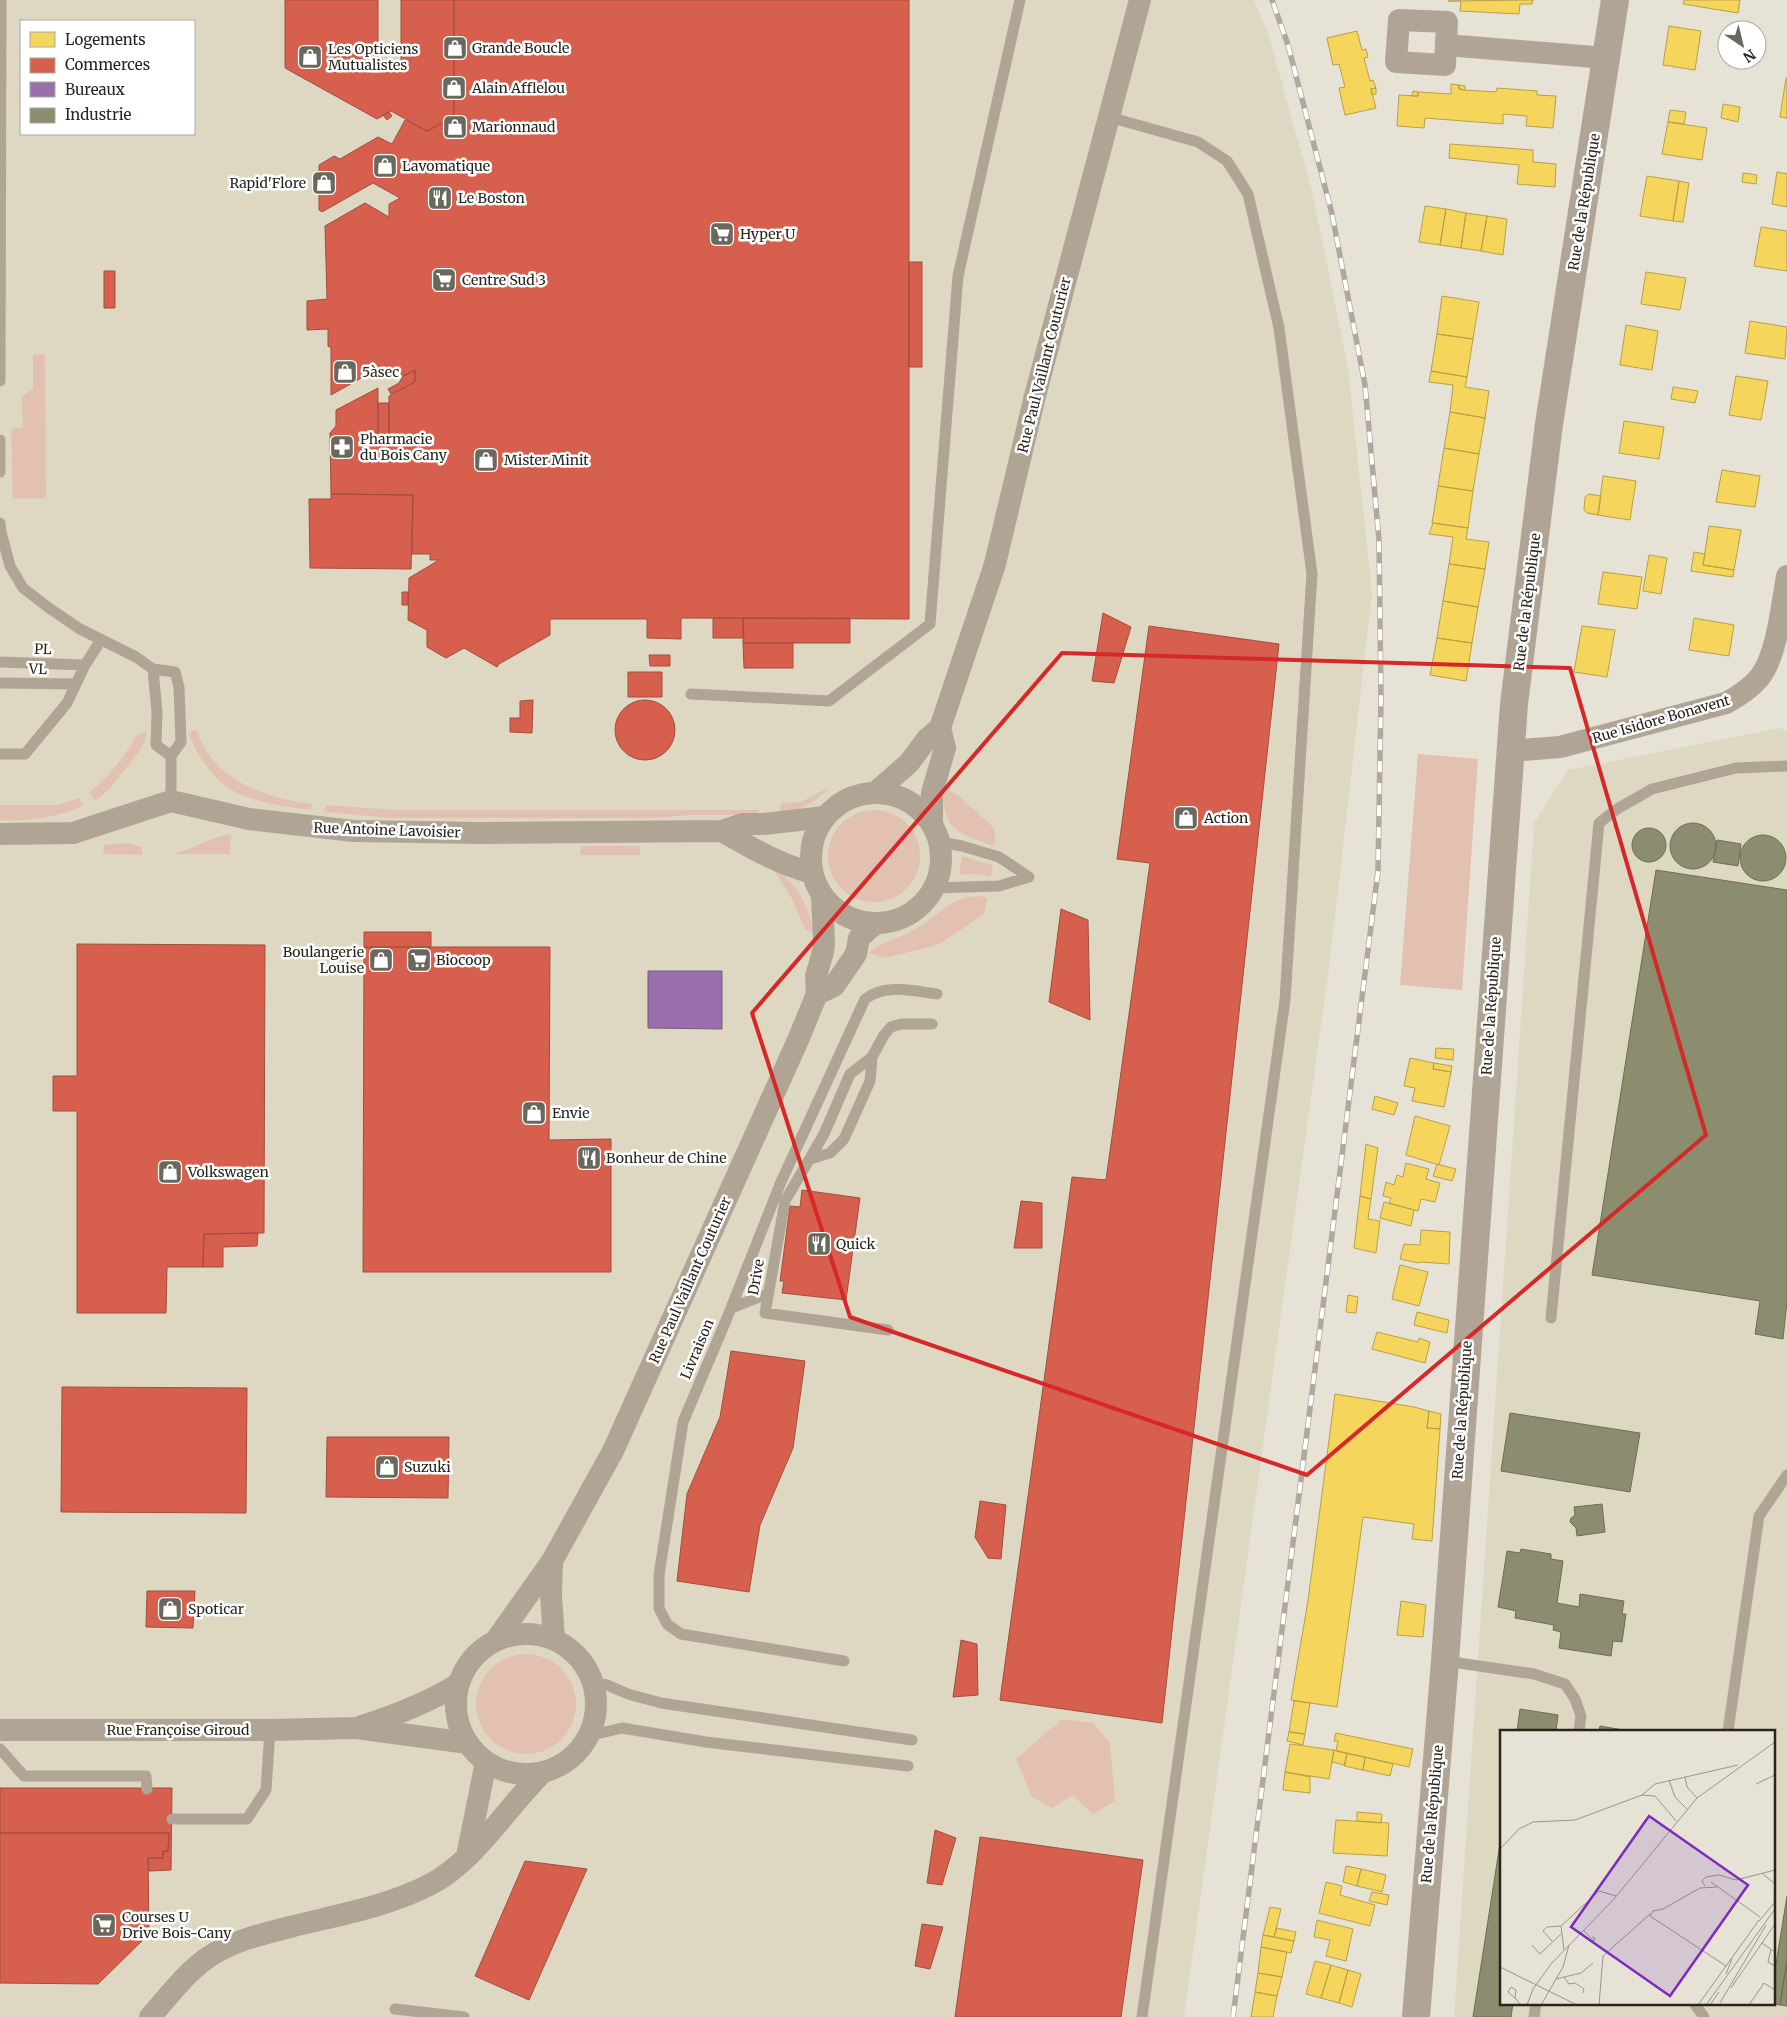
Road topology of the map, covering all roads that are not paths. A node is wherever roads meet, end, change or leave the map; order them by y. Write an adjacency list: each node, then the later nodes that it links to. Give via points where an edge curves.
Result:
1 (1, 0): 8 (lane)
2 (1020, 0): 19 (lane, via 958,276 930,624 829,701)
3 (1140, 0): 7 (street, Rue Paul Vaillant Couturier)
4 (1615, 0): 6 (street, Rue de la République)
5 (1446, 45): 6 (street)
6 (1606, 58): 21 (street, Rue de la République, via 1549,424)
7 (1109, 117): 20 (street, Rue Paul Vaillant Couturier, via 1035,396 996,564); 72 (lane, via 1198,142 1227,161 1248,194 1279,328 1312,574 1285,1000)
8 (0, 381)
9 (0, 440): 10 (lane)
10 (0, 472)
11 (0, 523): 13 (lane, via 10,566 23,588)
12 (1787, 576): 21 (street, Rue Isidore Bonavent, via 1773,650 1761,676 1742,695 1726,703 1560,747)
13 (101, 640): 15 (lane); 16 (lane)
14 (0, 662): 15 (lane, PL)
15 (85, 665): 18 (lane)
16 (153, 668): 23 (lane, via 156,745); 23 (lane, via 174,672 180,687 181,742)
17 (0, 683): 18 (lane, VL)
18 (76, 684): 22 (lane, via 67,704 26,754)
19 (692, 694)
20 (940, 728): 25 (street, Rue Paul Vaillant Couturier, via 909,763); 30 (street, Rue Paul Vaillant Couturier, via 945,748 932,793)
21 (1510, 751): 49 (street, Rue de la République)
22 (0, 754)
23 (170, 756): 26 (lane)
24 (1787, 766): 42 (lane, via 1736,768 1652,790 1617,808 1599,823)
25 (877, 791): 27 (street, via 841,803); 30 (street, via 909,802 920,810)
26 (171, 801): 28 (street, Rue Antoine Lavoisier, via 249,819 354,831 480,834); 29 (street, via 73,832)
27 (824, 817): 28 (street, Rue Antoine Lavoisier, via 744,824); 31 (street, via 810,853)
28 (722, 831): 31 (street, via 789,867)
29 (0, 834)
30 (936, 834): 32 (street, via 941,858); 32 (lane, via 999,857 1029,877 999,886)
31 (812, 873): 33 (street)
32 (934, 888): 34 (street, via 910,914)
33 (822, 896): 34 (street, via 844,915); 35 (street, Rue Paul Vaillant Couturier, via 824,943 816,976)
34 (876, 923): 35 (street, via 859,938 856,954 834,986)
35 (817, 994): 45 (street, Rue Paul Vaillant Couturier, via 613,1451)
36 (936, 994): 41 (lane, Livraison, via 887,989 865,1000 781,1182)
37 (932, 1024): 38 (lane, Drive, via 891,1027)
38 (872, 1057): 39 (lane, Drive, via 850,1074); 39 (lane, Drive, via 870,1081 844,1139 830,1153)
39 (810, 1159): 40 (lane, Drive, via 785,1201)
40 (767, 1294): 41 (lane); 43 (lane, Drive, via 765,1313)
41 (731, 1308): 48 (lane, Livraison, via 682,1422 659,1575 659,1608 666,1624 681,1634)
42 (1551, 1318)
43 (888, 1330)
44 (1787, 1475): 56 (lane, via 1759,1516)
45 (552, 1561): 46 (street, Rue Paul Vaillant Couturier); 47 (street, Rue Paul Vaillant Couturier)
46 (554, 1639): 47 (street, via 525,1633); 50 (street, via 579,1656)
47 (496, 1640): 51 (street, via 480,1650 466,1666)
48 (844, 1661)
49 (1444, 1661): 55 (lane, via 1534,1674 1565,1684 1581,1716); 73 (street, Rue de la République)
50 (594, 1683): 57 (street, via 596,1710); 58 (lane, via 661,1702)
51 (458, 1684): 52 (street, Rue Françoise Giroud, via 411,1710); 59 (street, via 457,1715)
52 (356, 1728): 54 (street, Rue Françoise Giroud); 59 (street, Rue Françoise Giroud)
53 (0, 1730): 54 (street, Rue Françoise Giroud)
54 (270, 1730): 65 (lane, via 266,1790 248,1819)
55 (1579, 1730)
56 (1728, 1730)
57 (588, 1736): 62 (lane, via 622,1728 706,1742); 63 (street, via 577,1753 562,1765)
58 (912, 1740)
59 (468, 1743): 61 (street)
60 (0, 1749): 64 (lane, via 24,1776 146,1776)
61 (486, 1762): 63 (street, via 504,1771); 66 (street)
62 (908, 1766)
63 (543, 1772): 66 (street)
64 (146, 1789)
65 (172, 1819)
66 (467, 1857): 70 (street, via 433,1883 399,1900 242,1939 213,1954 190,1973)
67 (1536, 2004): 74 (lane)
68 (1695, 2004): 75 (lane)
69 (395, 2009): 71 (lane)
70 (150, 2017)
71 (464, 2017)
72 (1142, 2017)
73 (1416, 2017)
74 (1534, 2017)
75 (1704, 2017)

